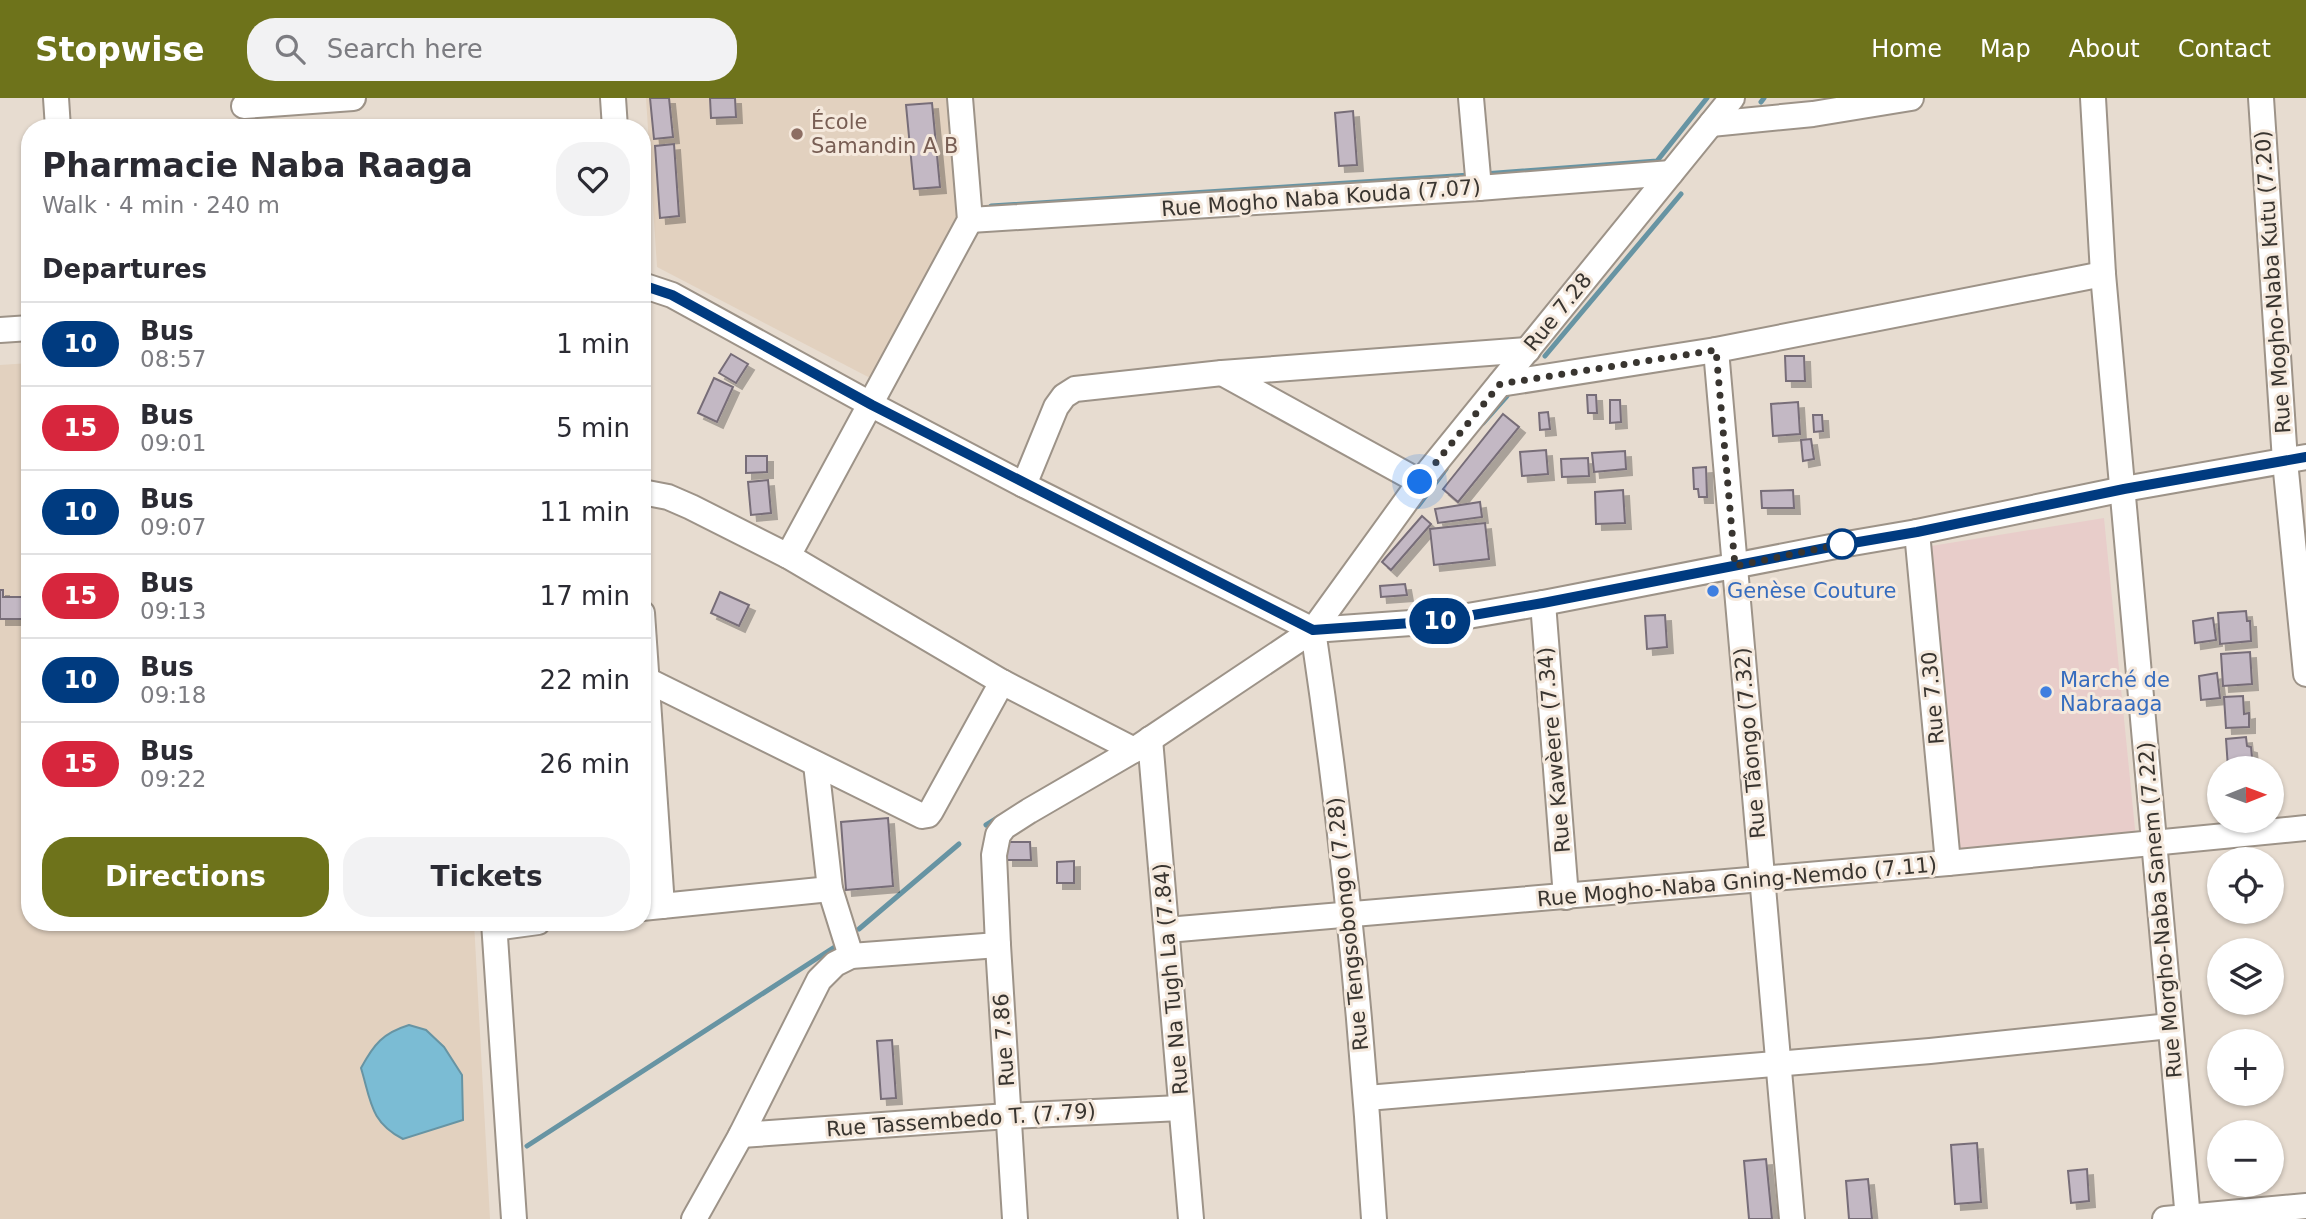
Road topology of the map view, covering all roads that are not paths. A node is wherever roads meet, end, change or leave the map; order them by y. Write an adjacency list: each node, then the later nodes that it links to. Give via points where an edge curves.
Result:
1 (56, 98): 11 (street)
2 (353, 98): 10 (street)
3 (613, 98): 12 (street)
4 (960, 98): 16 (street)
5 (1471, 98): 15 (street)
6 (1732, 98): 13 (street, Rue 7.28)
7 (1910, 98): 13 (street)
8 (2093, 98): 17 (street, Rue Morgho-Naba Sanem (7.22))
9 (2261, 98): 26 (street, Rue Mogho-Naba Kutu (7.20))
10 (244, 111)
11 (57, 119)
12 (614, 119)
13 (1711, 124): 14 (street, Rue 7.28)
14 (1671, 173): 15 (street, Rue Mogho Naba Kouda (7.07)); 21 (street, Rue 7.28)
15 (1479, 188): 16 (street, Rue Mogho Naba Kouda (7.07))
16 (970, 220): 25 (street)
17 (2103, 274): 22 (street); 29 (street, Rue Morgho-Naba Sanem (7.22))
18 (651, 288): 25 (street, via 672,295)
19 (21, 329): 20 (street)
20 (0, 330)
21 (1528, 350): 23 (street); 24 (street, Rue 7.28)
22 (1716, 350): 24 (street); 33 (street, Rue Tâongo (7.32))
23 (1222, 373): 27 (street); 28 (street, via 1075,389 1056,407)
24 (1500, 384): 27 (street, Rue 7.28)
25 (872, 405): 28 (street); 32 (street)
26 (2296, 459): 29 (street); 36 (street, Rue Mogho-Naba Kutu (7.20))
27 (1420, 482): 35 (street, Rue 7.28)
28 (1024, 485): 35 (street)
29 (2124, 489): 31 (street); 42 (street, Rue Morgho-Naba Sanem (7.22))
30 (651, 494): 32 (street, via 691,507)
31 (1917, 532): 33 (street); 44 (street, Rue 7.30)
32 (788, 556): 37 (street)
33 (1735, 566): 34 (street); 45 (street, Rue Tâongo (7.32))
34 (1543, 603): 35 (street, via 1439,621); 47 (street, Rue Kawèere (7.34))
35 (1313, 630): 39 (street); 49 (street, Rue Tengsobongo (7.28))
36 (2306, 674)
37 (1002, 681): 39 (street); 40 (street, via 928,815 918,815)
38 (651, 682): 40 (street)
39 (1142, 745): 50 (street, Rue Na Tugh La (7.84)); 52 (street, Rue 7.86, via 1029,811 998,835 994,855)
40 (816, 764): 46 (street)
41 (2306, 828): 42 (street, Rue Mogho-Naba Gning-Nemdo (7.11))
42 (2154, 842): 44 (street, Rue Mogho-Naba Gning-Nemdo (7.11)); 54 (street, Rue Morgho-Naba Sanem (7.22))
43 (651, 862): 48 (street)
44 (1948, 863): 45 (street, Rue Mogho-Naba Gning-Nemdo (7.11))
45 (1762, 878): 47 (street, Rue Mogho-Naba Gning-Nemdo (7.11)); 55 (street, Rue Tâongo (7.32))
46 (830, 889): 48 (street); 53 (street)
47 (1566, 897): 49 (street, Rue Mogho-Naba Gning-Nemdo (7.11))
48 (652, 907)
49 (1348, 915): 50 (street, Rue Mogho-Naba Gning-Nemdo (7.11)); 56 (street, Rue Tengsobongo (7.28))
50 (1167, 930): 57 (street, Rue Na Tugh La (7.84))
51 (495, 931): 62 (street)
52 (998, 945): 53 (street); 58 (street, Rue 7.86)
53 (851, 956): 59 (street, via 819,979)
54 (2170, 1026): 55 (street); 61 (street, Rue Morgho-Naba Sanem (7.22))
55 (1778, 1063): 56 (street); 67 (street, Rue Tâongo (7.32))
56 (1367, 1098): 66 (street, Rue Tengsobongo (7.28))
57 (1181, 1108): 58 (street, Rue Tassembedo T. (7.79)); 65 (street, Rue Na Tugh La (7.84))
58 (1008, 1116): 59 (street, Rue Tassembedo T. (7.79)); 64 (street, Rue 7.86)
59 (741, 1135): 63 (street)
60 (2306, 1206): 61 (street)
61 (2180, 1218)
62 (514, 1219)
63 (694, 1219)
64 (1015, 1219)
65 (1191, 1219)
66 (1374, 1219)
67 (1792, 1219)

